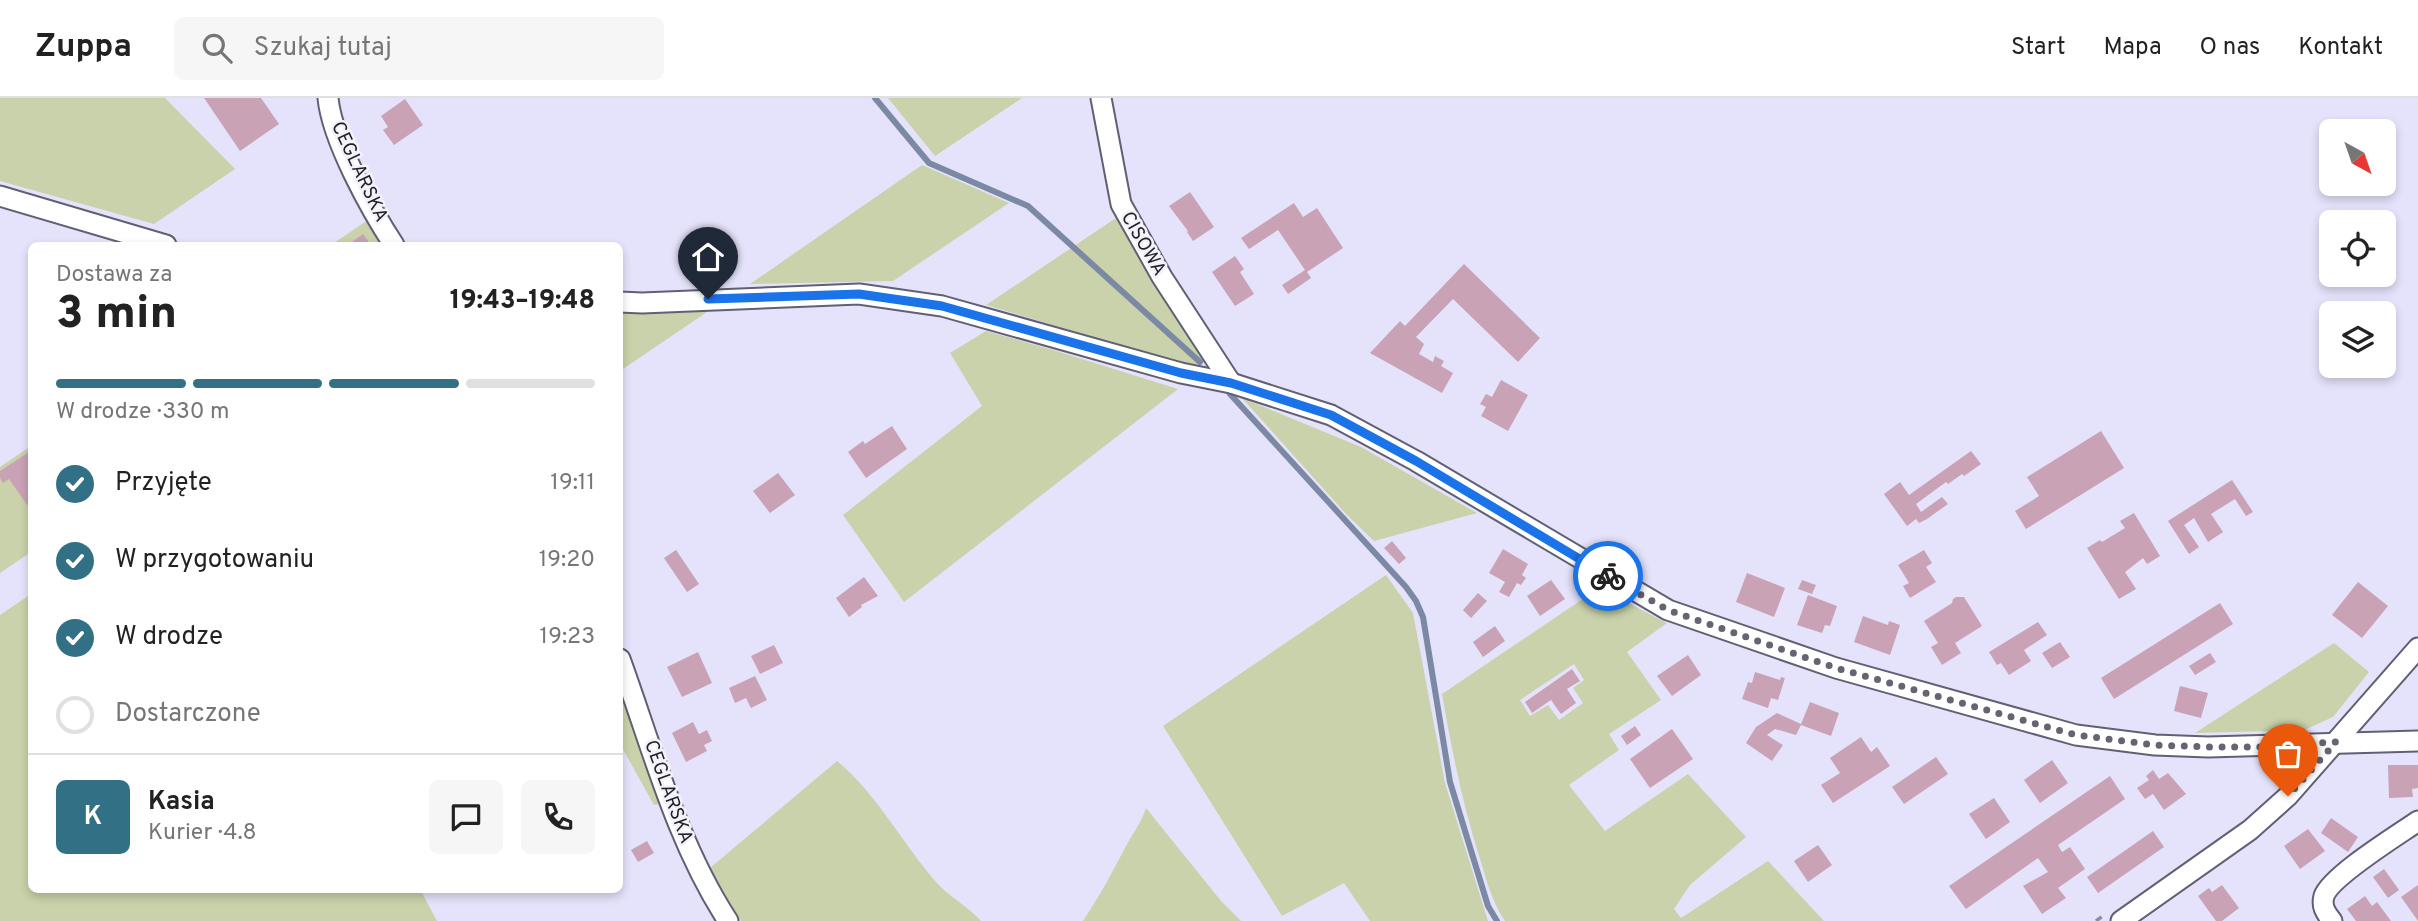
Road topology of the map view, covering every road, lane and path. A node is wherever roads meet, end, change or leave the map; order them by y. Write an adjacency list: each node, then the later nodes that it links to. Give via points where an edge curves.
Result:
1 (328, 98): 5 (street, CEGLARSKA, via 357,177)
2 (1101, 98): 7 (street, CISOWA, via 1121,204)
3 (0, 197): 4 (street)
4 (156, 242)
5 (392, 242)
6 (623, 302): 7 (street, via 859,294 942,306 1181,373)
7 (1228, 378): 11 (street, via 1331,415 1668,610 1836,668 2076,735 2208,747)
8 (2418, 648): 11 (street)
9 (623, 668): 14 (street, CEGLARSKA, via 680,831)
10 (2418, 741): 11 (street)
11 (2336, 742): 13 (street, via 2250,830)
12 (2418, 821): 16 (street, via 2333,882 2323,898 2323,908)
13 (2114, 917): 15 (path)
14 (728, 921)
15 (2096, 921)
16 (2332, 921)

